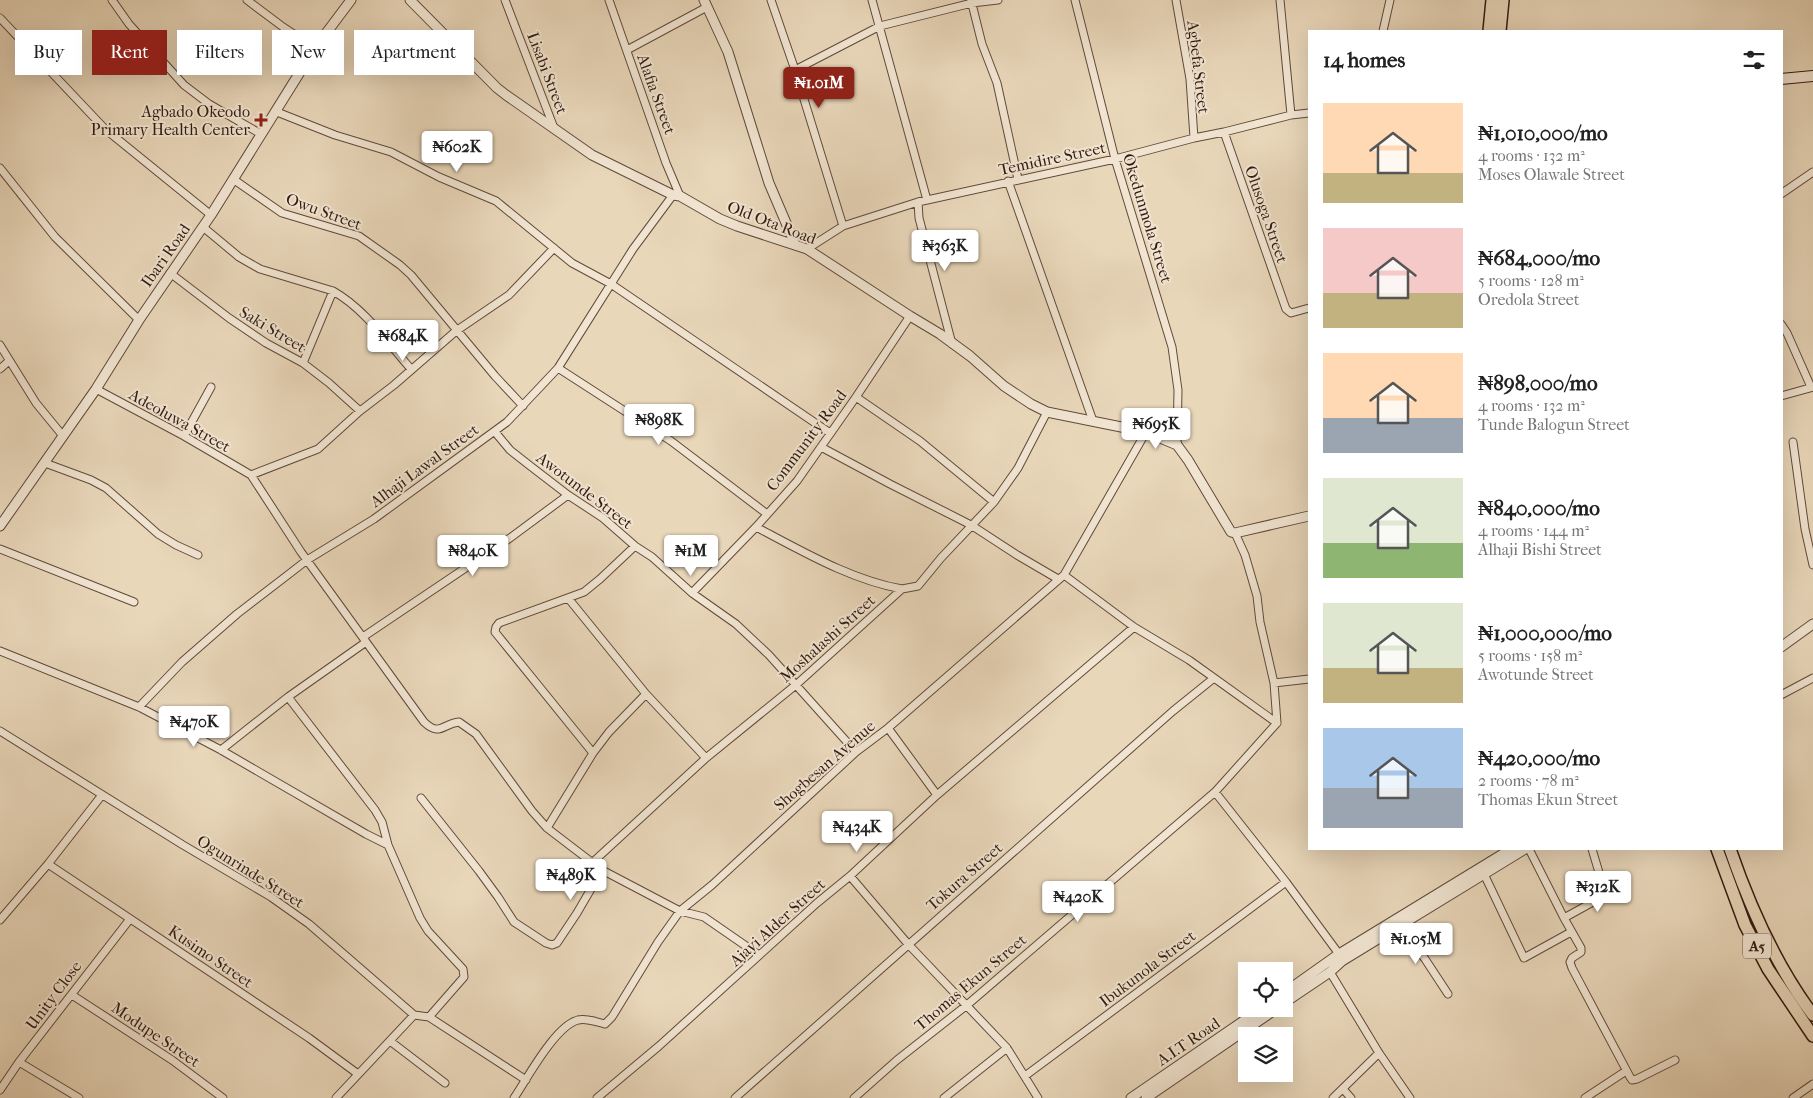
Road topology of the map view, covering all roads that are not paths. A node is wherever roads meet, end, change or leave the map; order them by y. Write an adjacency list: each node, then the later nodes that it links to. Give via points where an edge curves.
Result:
1 (112, 0): 35 (street, via 129,24 184,85 209,104)
2 (247, 0): 20 (street)
3 (352, 0): 21 (street, Ibari Road)
4 (410, 0): 33 (street, Old Ota Road, via 497,88)
5 (505, 0): 33 (street, Lisabi Street)
6 (609, 0): 25 (street, Alafia Street)
7 (771, 0): 26 (street)
8 (872, 0): 19 (street)
9 (998, 0): 16 (street)
10 (1075, 0): 37 (street, Okedunmola Street)
11 (1176, 0): 36 (street, Agbefa Street, via 1190,79)
12 (1280, 0): 32 (street)
13 (1390, 0): 22 (street)
14 (1492, 0): 23 (highway)
15 (1504, 0): 24 (highway)
16 (972, 2): 19 (street); 40 (street, via 982,44 997,83)
17 (706, 3): 25 (street); 50 (street, via 728,52 770,183)
18 (0, 18): 47 (street, via 105,129)
19 (880, 26): 26 (street); 45 (street)
20 (288, 30)
21 (329, 30)
22 (1383, 30)
23 (1489, 30)
24 (1500, 30)
25 (627, 50): 44 (street, Alafia Street)
26 (795, 70): 48 (street)
27 (299, 75): 30 (street, Ibari Road)
28 (1813, 76): 29 (main road)
29 (1783, 79)
30 (277, 112): 35 (street, Ibari Road); 51 (street, via 391,152 496,201)
31 (1308, 113): 32 (street, Temidire Street)
32 (1291, 115): 34 (street, Temidire Street)
33 (554, 128): 44 (street, Old Ota Road, via 592,154)
34 (1224, 132): 36 (street, Temidire Street); 56 (street, Olusoga Street, via 1286,309 1291,313)
35 (261, 134): 41 (street, Ibari Road)
36 (1194, 138): 37 (street, Temidire Street)
37 (1115, 159): 40 (street, Temidire Street); 83 (street, Okedunmola Street, via 1172,347 1178,390)
38 (0, 168): 58 (street, via 55,237)
39 (1813, 172): 43 (street)
40 (1018, 179): 42 (street, Temidire Street)
41 (233, 180): 47 (street, Ibari Road); 60 (street, Owu Street, via 282,213 348,232 371,245 411,275)
42 (1008, 181): 45 (street, Temidire Street); 76 (street)
43 (1783, 193)
44 (677, 196): 50 (street, Old Ota Road, via 737,226); 54 (street, Alhaji Lawal Street, via 633,249)
45 (927, 200): 46 (street, Temidire Street)
46 (918, 202): 48 (street, Temidire Street); 62 (street, via 919,218)
47 (211, 215): 49 (street, Ibari Road)
48 (843, 226): 52 (street, Temidire Street)
49 (203, 227): 53 (street, Ibari Road); 55 (street, via 239,257 260,269)
50 (795, 244): 52 (street, Old Ota Road)
51 (554, 248): 54 (street, via 572,263); 60 (street, via 509,294)
52 (808, 249): 57 (street, Old Ota Road)
53 (170, 274): 58 (street, Ibari Road); 64 (street, Saki Street, via 266,343)
54 (611, 284): 65 (street, Alhaji Lawal Street); 79 (street)
55 (333, 291): 64 (street); 67 (street, via 356,307)
56 (1308, 308)
57 (910, 316): 62 (street, Old Ota Road); 72 (street, Community Road)
58 (139, 320): 70 (street, Ibari Road)
59 (1783, 327): 69 (street)
60 (456, 331): 67 (street); 73 (street, Owu Street)
61 (0, 345): 63 (street)
62 (952, 345): 75 (street, Old Ota Road, via 970,356 1014,394)
63 (9, 361): 66 (street); 80 (street, via 36,403)
64 (303, 363): 74 (street, Saki Street)
65 (558, 368): 73 (street, Alhaji Lawal Street); 89 (street, via 671,441)
66 (0, 369)
67 (411, 369): 74 (street)
68 (211, 387): 81 (street)
69 (1812, 387): 71 (street)
70 (96, 390): 80 (street, Ibari Road); 81 (street, Adeoluwa Street)
71 (1783, 395)
72 (856, 397): 79 (street, Community Road); 88 (street, via 920,442)
73 (523, 406): 77 (street, Alhaji Lawal Street)
74 (360, 411): 86 (street, via 318,449)
75 (1047, 412): 76 (street, Old Ota Road); 88 (street, Moshalashi Street, via 1018,468)
76 (1093, 421): 78 (street, Old Ota Road)
77 (494, 432): 87 (street, Awotunde Street, via 510,450); 98 (street, Alhaji Lawal Street, via 374,518)
78 (1146, 432): 83 (street, Old Ota Road); 100 (street, Shogbesan Avenue)
79 (830, 433): 84 (street, Community Road)
80 (63, 436): 85 (street, Ibari Road)
81 (184, 436): 86 (street, Adeoluwa Street)
82 (1793, 442): 99 (street)
83 (1177, 446): 94 (street, via 1231,532)
84 (821, 447): 89 (street, Community Road, via 797,481); 91 (street)
85 (45, 463): 92 (street, Ibari Road); 97 (street, via 106,488 158,534)
86 (251, 475): 98 (street)
87 (568, 495): 95 (street, Awotunde Street, via 603,518); 107 (street)
88 (994, 502): 91 (street, Moshalashi Street)
89 (767, 514): 93 (street, Community Road)
90 (1308, 516): 94 (street)
91 (971, 525): 100 (street, via 1017,555); 101 (street, Moshalashi Street, via 918,586)
92 (0, 526)
93 (756, 527): 101 (street, via 833,566 885,586); 102 (street, Community Road)
94 (1235, 533): 113 (street, via 1257,596)
95 (635, 546): 102 (street, Awotunde Street); 103 (street, via 592,586)
96 (0, 549): 104 (street)
97 (198, 555)
98 (307, 560): 107 (street); 118 (street, Alhaji Lawal Street, via 182,662)
99 (1813, 565)
100 (1061, 577): 106 (street); 120 (street, Shogbesan Avenue)
101 (902, 589): 114 (street, Moshalashi Street)
102 (692, 592): 114 (street, Awotunde Street, via 736,624)
103 (568, 598): 115 (street); 124 (street, via 499,623 495,632)
104 (134, 602)
105 (1813, 624): 108 (street)
106 (1134, 628): 110 (street); 128 (street, Ajayi Alder Street)
107 (365, 640): 117 (street); 130 (street, via 424,722 438,730 459,722 476,734)
108 (1783, 646)
109 (0, 651): 118 (street)
110 (1214, 678): 119 (street); 153 (street, Tokura Street)
111 (1813, 678): 116 (street)
112 (1308, 679): 113 (street)
113 (1274, 683): 119 (street)
114 (796, 684): 123 (street, Awotunde Street); 125 (street, Moshalashi Street)
115 (646, 694): 124 (street); 125 (street)
116 (1783, 694)
117 (288, 696): 122 (street); 131 (street, via 375,810)
118 (139, 707): 122 (street)
119 (1277, 722): 126 (street, Thomas Ekun Street)
120 (888, 728): 123 (street, Shogbesan Avenue); 128 (street)
121 (0, 731): 127 (street, Ogunrinde Street)
122 (221, 750): 131 (street)
123 (856, 752): 146 (street, Shogbesan Avenue, via 712,886)
124 (593, 753): 130 (street)
125 (706, 758): 138 (street, Moshalashi Street)
126 (1216, 792): 143 (street); 161 (street, Thomas Ekun Street)
127 (102, 795): 139 (street); 162 (street, Ogunrinde Street, via 272,897 309,924)
128 (937, 795): 142 (street, Ajayi Alder Street)
129 (421, 798): 140 (street, via 514,922 546,943 552,945 557,942)
130 (547, 828): 138 (street)
131 (388, 845): 164 (street, via 420,918 465,974)
132 (1509, 850): 152 (street)
133 (1525, 850): 141 (street)
134 (1528, 850): 148 (street)
135 (1592, 850): 145 (street)
136 (1717, 850): 167 (highway, A5, via 1742,916 1768,969)
137 (1730, 850): 163 (highway, A5, via 1781,968)
138 (593, 862): 140 (street)
139 (48, 864): 147 (street, Kusimo Street); 149 (street)
140 (602, 870): 146 (street)
141 (1484, 874): 150 (street); 151 (street, via 1524,958)
142 (850, 876): 153 (street); 155 (street, Ajayi Alder Street)
143 (1286, 882): 154 (street); 175 (street, Ibukunola Street)
144 (1620, 887): 145 (street)
145 (1606, 896): 148 (street)
146 (680, 911): 155 (street, via 704,917); 176 (street, Shogbesan Avenue, via 612,1017 605,1024 576,1021 563,1029)
147 (130, 918): 159 (street, Unity Close); 174 (street, Kusimo Street)
148 (1564, 918): 151 (street)
149 (0, 920)
150 (1400, 925): 152 (street); 158 (street)
151 (1571, 932): 173 (street, via 1581,952 1570,962)
152 (1371, 938): 154 (street); 156 (street)
153 (908, 944): 161 (street); 186 (street, Tokura Street)
154 (1339, 954): 157 (street)
155 (759, 955): 185 (street, Ajayi Alder Street)
156 (1330, 972): 160 (street); 170 (street)
157 (1293, 987)
158 (1448, 994)
159 (72, 995): 172 (street, Unity Close); 182 (street, Modupe Street, via 172,1060)
160 (1293, 997)
161 (967, 1005): 169 (street); 187 (street, Thomas Ekun Street)
162 (414, 1015): 164 (street); 168 (street)
163 (1813, 1015)
164 (429, 1017): 176 (street)
165 (1249, 1017): 190 (street, A.I.T Road)
166 (1264, 1017): 191 (street, A.I.T Road)
167 (1813, 1036)
168 (390, 1041): 174 (street); 177 (street)
169 (1007, 1048): 175 (street); 188 (street)
170 (1379, 1053): 179 (street); 194 (street)
171 (1675, 1060): 173 (street, via 1637,1079 1632,1080)
172 (19, 1062): 180 (street, Unity Close); 181 (street)
173 (1626, 1072): 195 (street)
174 (358, 1074): 183 (street)
175 (1025, 1076): 189 (street)
176 (526, 1080): 184 (street, Shogbesan Avenue)
177 (445, 1083)
178 (1813, 1084): 196 (street)
179 (1343, 1089): 192 (street); 193 (street)
180 (0, 1090)
181 (79, 1098)
182 (223, 1098)
183 (336, 1098)
184 (514, 1098)
185 (597, 1098)
186 (734, 1098)
187 (854, 1098)
188 (944, 1098)
189 (1038, 1098)
190 (1131, 1098)
191 (1146, 1098)
192 (1333, 1098)
193 (1351, 1098)
194 (1410, 1098)
195 (1585, 1098)
196 (1793, 1098)

